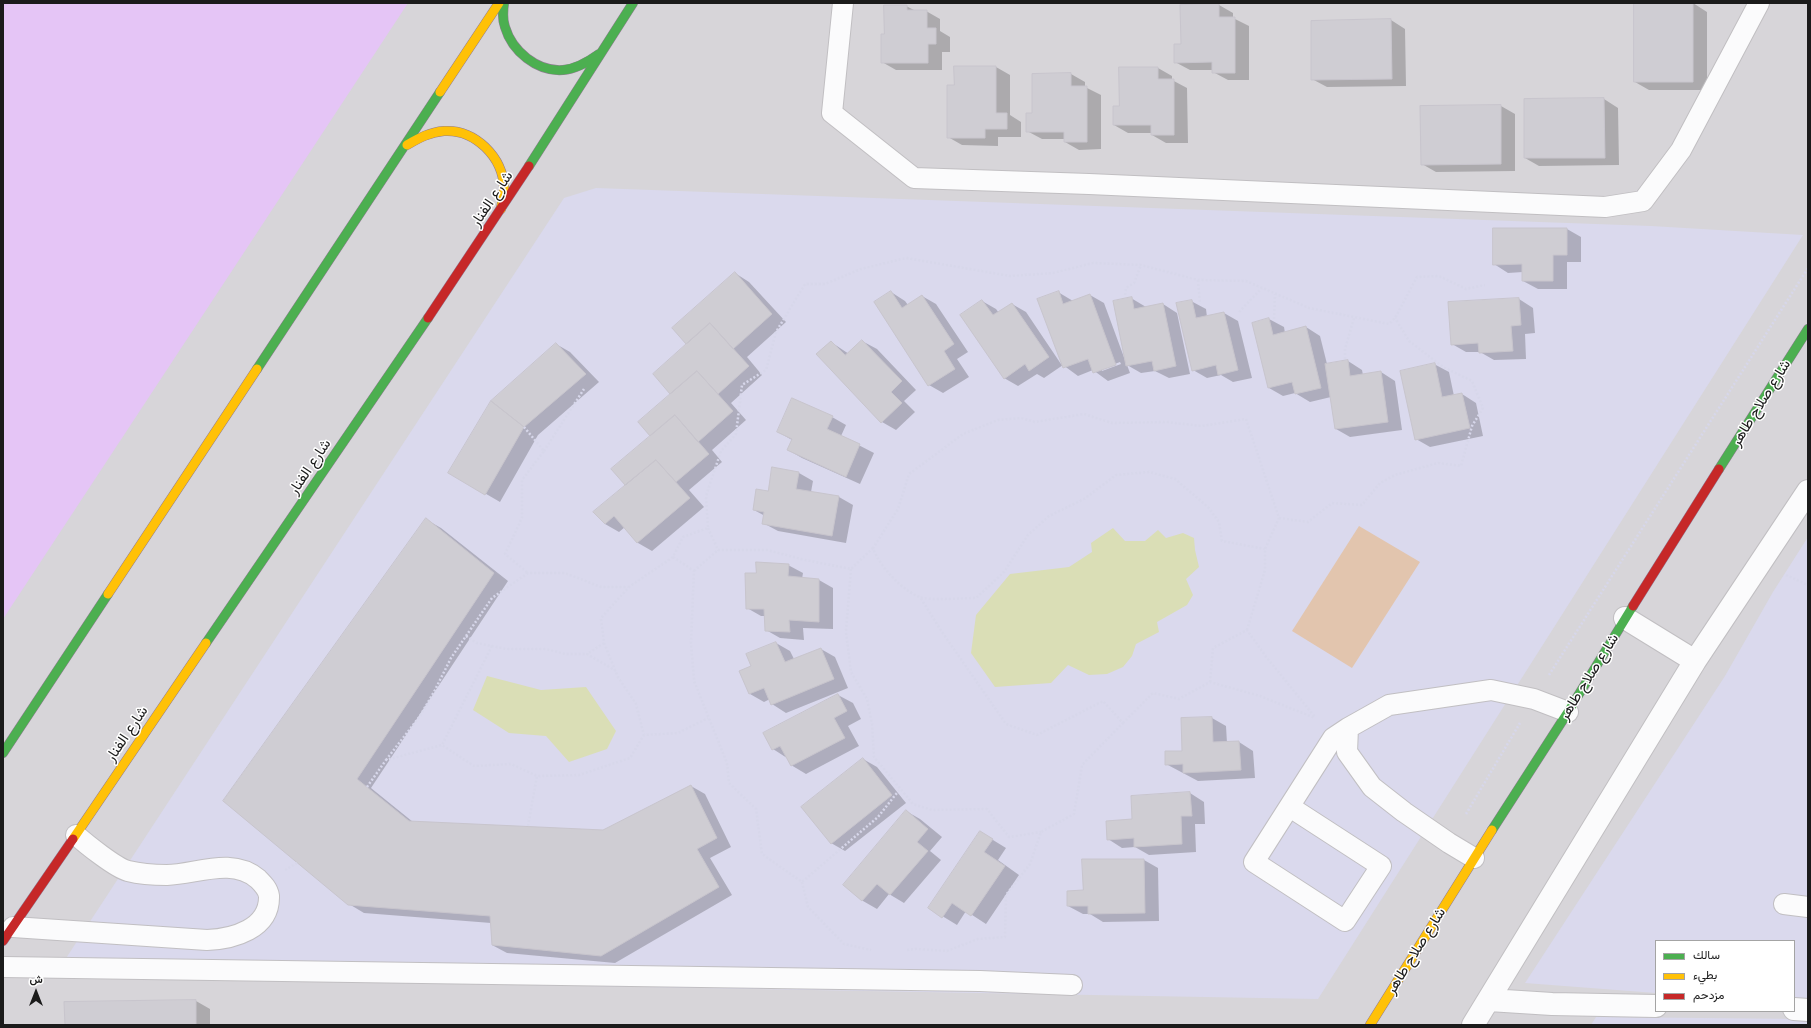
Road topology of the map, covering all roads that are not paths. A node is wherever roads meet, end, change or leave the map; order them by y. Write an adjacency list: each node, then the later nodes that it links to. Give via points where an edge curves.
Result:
1 (499, 3): 7 (main road)
2 (504, 3): 6 (main road, via 504,23 508,38 528,61 558,70 588,63)
3 (633, 3): 6 (main road, شارع الفنار)
4 (843, 3): 5 (lane, via 832,113 914,178 1605,208 1643,201 1676,157)
5 (1759, 3)
6 (600, 54): 8 (main road, شارع الفنار)
7 (405, 147): 8 (main road, via 418,137 433,131 449,130 479,141 492,152 500,165 505,196); 15 (main road)
8 (500, 212): 17 (main road, شارع الفنار)
9 (1808, 329): 11 (main road, شارع صلاح طاهر)
10 (1808, 491): 12 (street)
11 (1625, 618): 12 (street); 13 (main road, شارع صلاح طاهر)
12 (1695, 661): 24 (street)
13 (1568, 712): 14 (lane, via 1534,699 1491,690 1389,705); 18 (main road, شارع صلاح طاهر)
14 (1348, 728): 16 (lane, via 1333,738); 18 (lane, via 1347,752 1372,787)
15 (3, 753)
16 (1290, 807): 16 (lane, via 1254,862 1345,921 1380,866)
17 (76, 835): 21 (main road, شارع الفنار); 21 (lane, via 126,871 166,875 222,867 244,871 264,884 269,902 266,911 251,929 224,939)
18 (1474, 858): 28 (main road, شارع صلاح طاهر)
19 (1784, 904): 20 (lane)
20 (1808, 907)
21 (8, 934)
22 (3, 967): 23 (lane, via 965,981)
23 (1072, 985)
24 (1489, 1000): 25 (street); 29 (street)
25 (1655, 1006)
26 (1795, 1010): 27 (street)
27 (1808, 1010)
28 (1370, 1025)
29 (1473, 1025)

